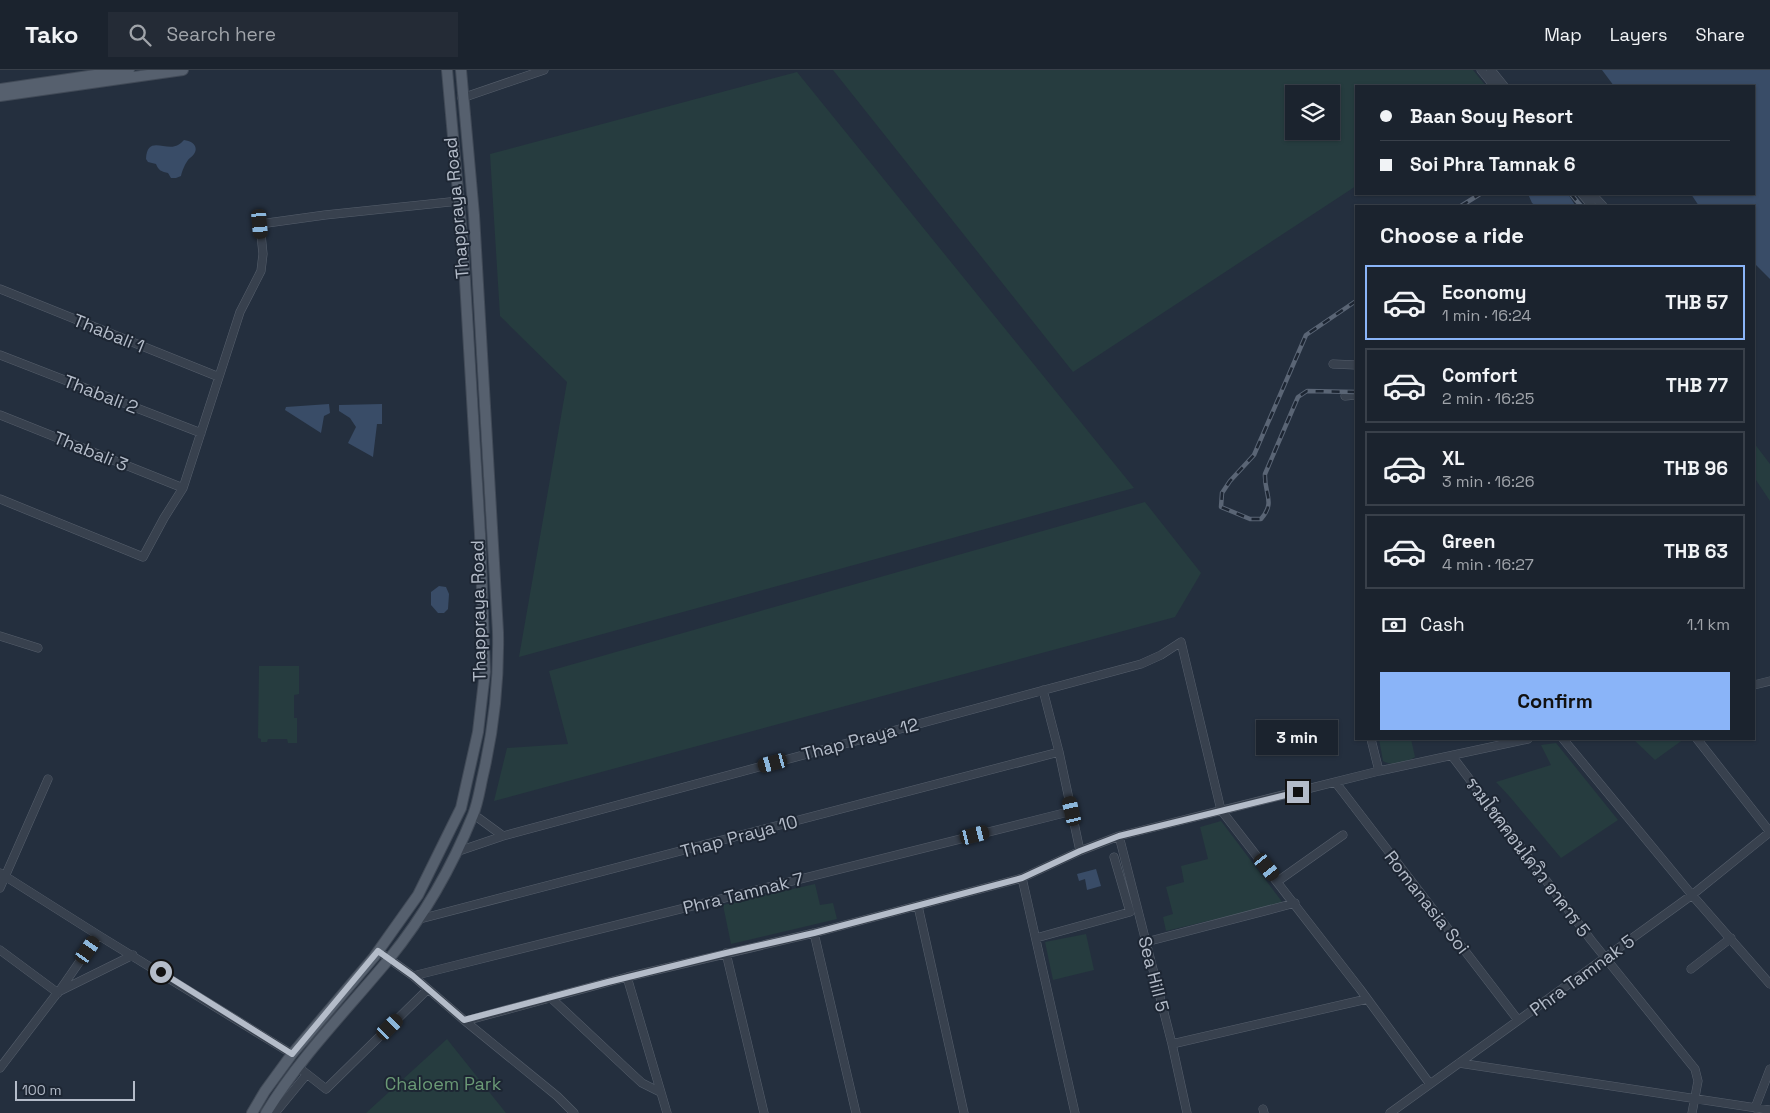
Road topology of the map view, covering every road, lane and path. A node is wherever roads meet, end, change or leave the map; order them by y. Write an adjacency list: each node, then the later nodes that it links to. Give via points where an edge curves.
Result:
1 (129, 70): 10 (main road)
2 (183, 70): 11 (main road)
3 (446, 70): 15 (main road, Thappraya Road)
4 (461, 70): 12 (main road, Thappraya Road)
5 (544, 70): 12 (street)
6 (1481, 70): 8 (street)
7 (1491, 70): 9 (street)
8 (1493, 85)
9 (1503, 85)
10 (0, 89)
11 (0, 96)
12 (462, 98): 29 (main road, Thappraya Road, via 474,215)
13 (1583, 195): 16 (street)
14 (1593, 195): 17 (street)
15 (459, 201): 22 (street, via 260,224 261,271 240,312); 30 (main road, Thappraya Road)
16 (1591, 205)
17 (1602, 205)
18 (0, 290): 22 (street, Thabali 1)
19 (0, 355): 26 (street, Thabali 2)
20 (1334, 364): 21 (street)
21 (1355, 365)
22 (219, 377): 26 (street)
23 (1355, 395): 24 (street)
24 (1345, 396)
25 (0, 415): 27 (street, Thabali 3)
26 (201, 433): 27 (street)
27 (183, 488): 28 (street, via 143,557)
28 (0, 499)
29 (493, 533): 30 (street); 37 (main road, Thappraya Road, via 498,673)
30 (480, 534): 36 (main road, Thappraya Road, via 485,672)
31 (0, 636): 32 (street)
32 (38, 648)
33 (1770, 681): 34 (street)
34 (1755, 685)
35 (1043, 690): 44 (street); 49 (street, Thap Praya 12, via 1141,664 1181,642); 54 (street, Thap Praya 12)
36 (478, 732): 37 (street); 42 (main road, Thappraya Road)
37 (491, 734): 43 (main road, Thappraya Road)
38 (1372, 740): 46 (street)
39 (1524, 740): 45 (street)
40 (1564, 740): 64 (street)
41 (1698, 740): 52 (street)
42 (474, 747): 43 (street); 63 (main road, Thappraya Road, via 461,808)
43 (489, 750): 51 (main road, Thappraya Road)
44 (1059, 752): 50 (street); 68 (street, Thap Praya 10)
45 (1452, 756): 46 (street); 78 (street, รวมโชคคอนโดวิว อาคาร 5)
46 (1379, 772): 48 (street)
47 (48, 779): 59 (street)
48 (1336, 783): 49 (street); 89 (street, Romanasia Soi)
49 (1221, 810): 55 (street); 61 (street)
50 (1072, 811): 56 (street); 81 (street, Phra Tamnak 7)
51 (473, 814): 54 (street); 57 (main road, Thappraya Road)
52 (1770, 832): 64 (street, Phra Tamnak 5)
53 (1343, 835): 61 (street)
54 (503, 836): 57 (street, Thap Praya 12)
55 (1119, 836): 56 (street); 73 (street, Sea Hill 5)
56 (1080, 851): 60 (street)
57 (456, 852): 65 (main road, Thappraya Road)
58 (1114, 857): 71 (street, via 1130,912)
59 (3, 874): 62 (street); 70 (street)
60 (1022, 878): 67 (street); 71 (street)
61 (1278, 881): 66 (street)
62 (0, 888)
63 (418, 895): 65 (street); 75 (main road, Thappraya Road)
64 (1692, 895): 72 (street); 78 (street, Phra Tamnak 5)
65 (430, 902): 68 (main road, Thappraya Road)
66 (1295, 903): 73 (street); 87 (street)
67 (918, 906): 69 (street); 109 (street)
68 (420, 919): 79 (main road, Thappraya Road)
69 (814, 933): 76 (street); 108 (street)
70 (98, 935): 77 (street); 85 (street)
71 (1036, 938): 110 (street)
72 (1731, 938): 80 (street); 83 (street)
73 (1146, 942): 90 (street, Sea Hill 5)
74 (0, 950): 85 (street)
75 (378, 951): 79 (street); 91 (main road, Thappraya Road)
76 (726, 953): 82 (street); 107 (street)
77 (133, 955): 85 (street); 91 (street)
78 (1605, 958): 89 (street, Phra Tamnak 5); 99 (street, รวมโชคคอนโดวิว อาคาร 5, via 1695,1069 1698,1081)
79 (389, 959): 81 (street); 93 (main road, Thappraya Road)
80 (1691, 969)
81 (413, 976): 84 (street)
82 (627, 977): 86 (street); 98 (street)
83 (1770, 984)
84 (428, 989): 88 (street); 96 (street, via 326,1090)
85 (58, 993): 94 (street)
86 (550, 997): 88 (street); 98 (street, via 642,1083)
87 (1367, 999): 90 (street); 97 (street)
88 (464, 1020): 105 (street)
89 (1518, 1020): 92 (street, Phra Tamnak 5)
90 (1172, 1044): 111 (street, Sea Hill 5)
91 (292, 1054): 102 (main road, Thappraya Road)
92 (1459, 1063): 97 (street, Phra Tamnak 5); 99 (street)
93 (298, 1066): 96 (street); 103 (main road, Thappraya Road)
94 (0, 1068)
95 (1770, 1069): 100 (street)
96 (307, 1074): 104 (street)
97 (1430, 1084): 112 (street, Phra Tamnak 5)
98 (660, 1092): 106 (street)
99 (1695, 1099): 100 (street); 113 (street, รวมโชคคอนโดวิว อาคาร 5)
100 (1755, 1108): 101 (street)
101 (1770, 1110)
102 (252, 1113)
103 (266, 1113)
104 (275, 1113)
105 (574, 1113)
106 (667, 1113)
107 (764, 1113)
108 (856, 1113)
109 (964, 1113)
110 (1075, 1113)
111 (1186, 1113)
112 (1390, 1113)
113 (1692, 1113)

